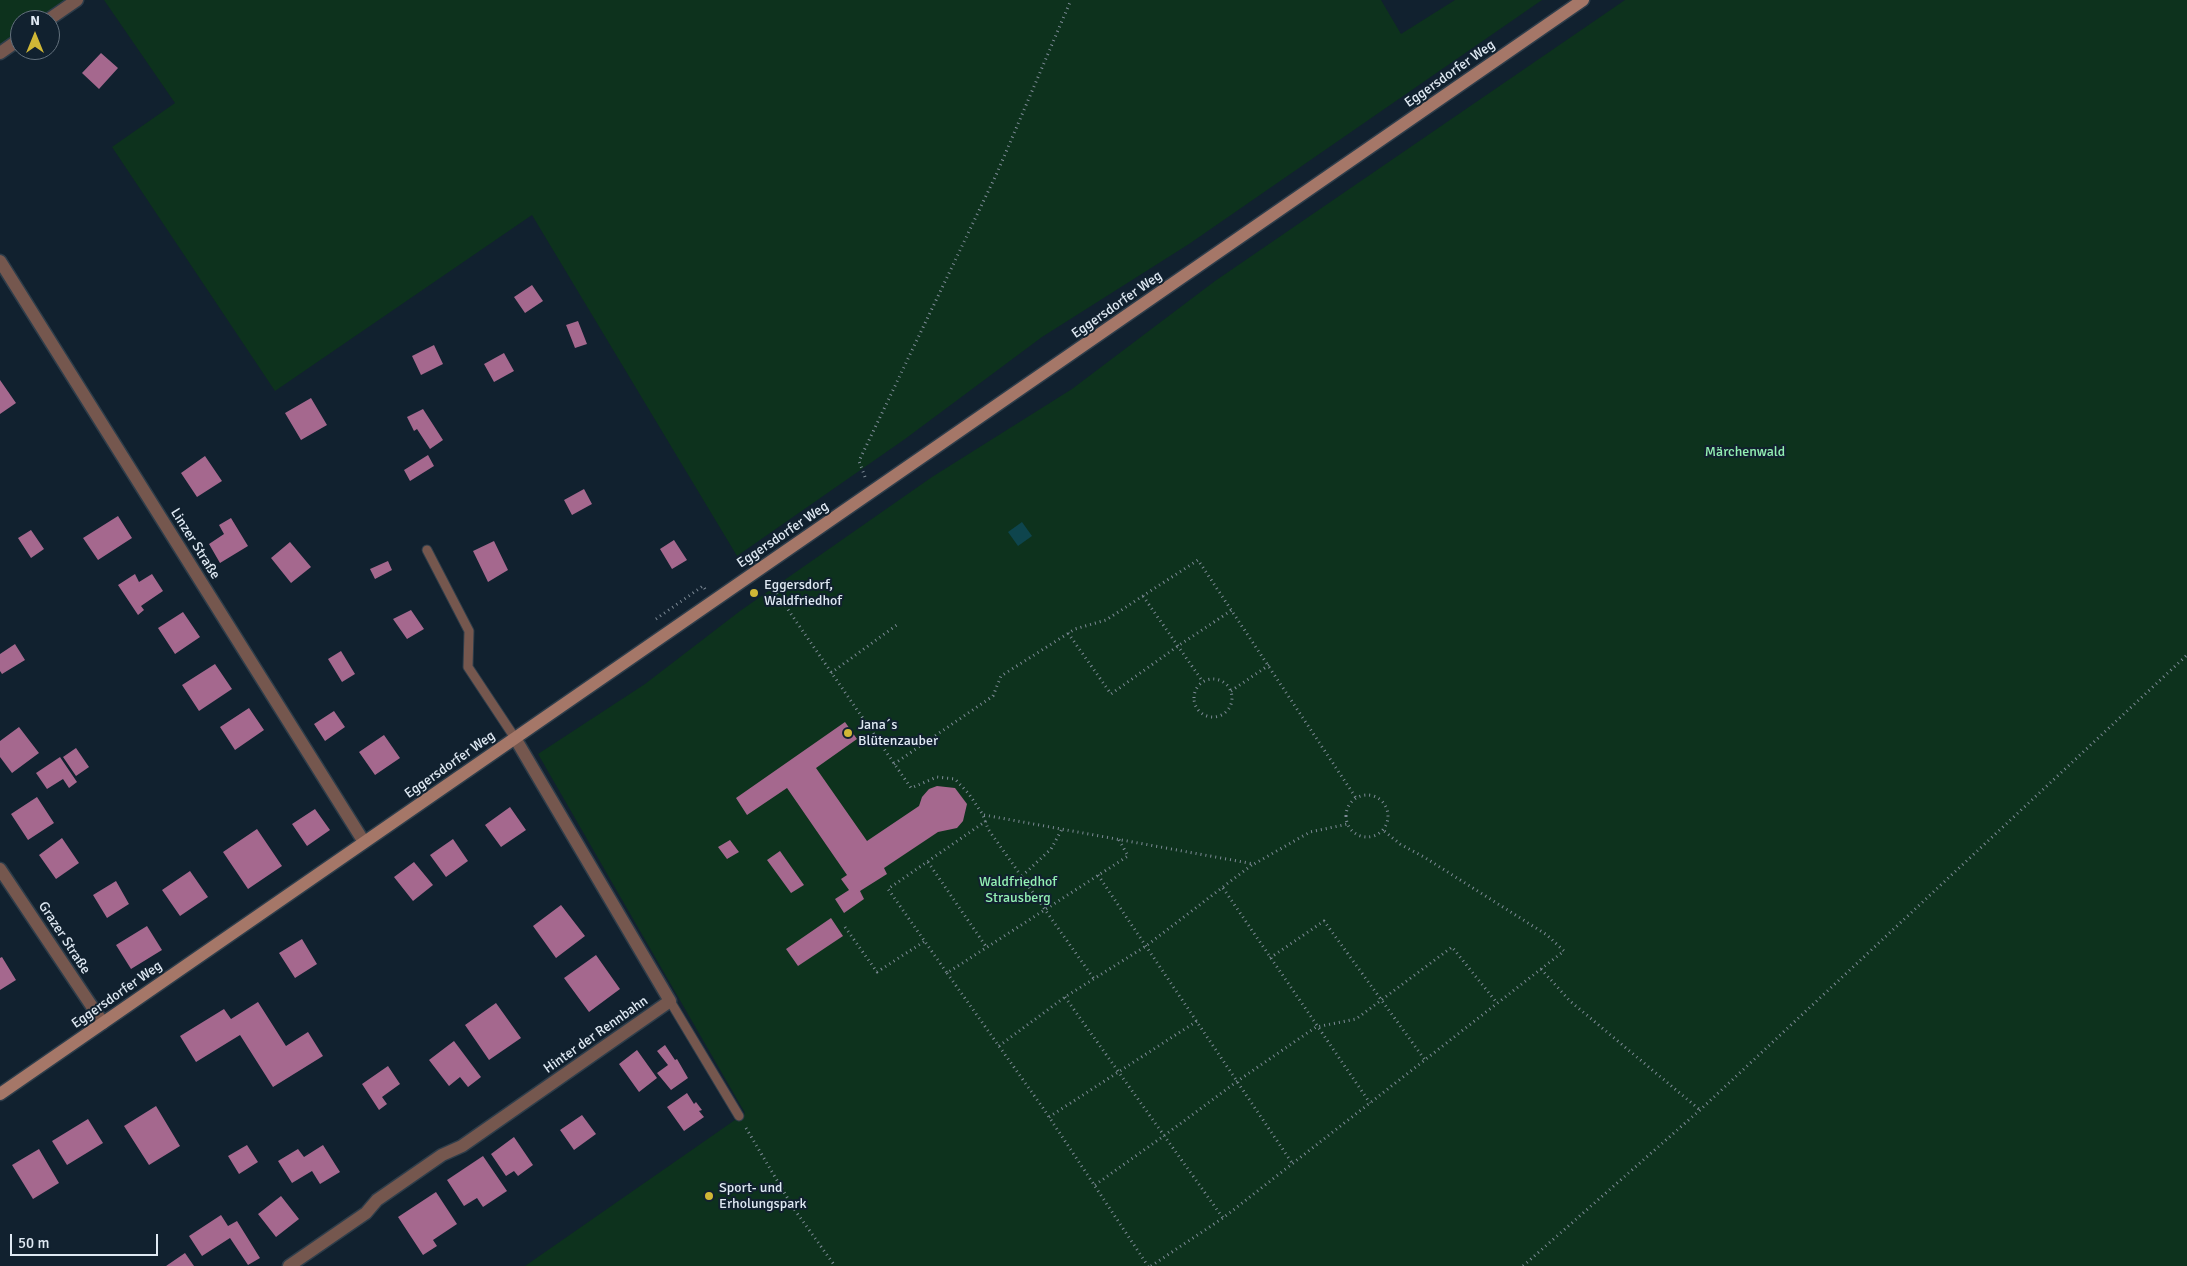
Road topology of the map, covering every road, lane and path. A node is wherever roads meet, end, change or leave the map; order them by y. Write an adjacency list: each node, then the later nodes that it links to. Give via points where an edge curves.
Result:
1 (77, 0): 4 (street)
2 (1071, 0): 6 (path, via 997,173 859,461)
3 (1584, 0): 6 (main road, Eggersdorfer Weg)
4 (60, 12)
5 (0, 261): 28 (street, Linzer Straße)
6 (872, 492): 19 (main road, Eggersdorfer Weg)
7 (427, 550): 19 (lane, via 470,631 468,667)
8 (771, 585): 16 (path)
9 (1143, 596): 10 (path, via 1198,560); 12 (path, via 1106,620); 13 (path)
10 (1232, 610): 13 (path); 15 (path)
11 (898, 624): 16 (path)
12 (1068, 633): 13 (path, via 1111,694); 20 (path, via 1001,676 993,696)
13 (1178, 646): 17 (path)
14 (2187, 655): 57 (path)
15 (1269, 665): 18 (path); 21 (path)
16 (831, 673): 20 (path)
17 (1203, 682): 18 (path, via 1217,679); 18 (path, via 1196,688 1194,700 1204,715 1218,717 1224,714 1232,704)
18 (1231, 690)
19 (515, 738): 28 (main road, Eggersdorfer Weg); 45 (street, Hinter der Rennbahn)
20 (894, 764): 22 (path, via 911,788 937,777 956,779)
21 (1356, 798): 24 (path, via 1346,811); 26 (path, via 1373,796 1384,804 1388,817)
22 (983, 815): 23 (path); 25 (path)
23 (986, 822): 29 (path); 33 (path)
24 (1348, 824): 26 (path, via 1352,831 1364,837); 30 (path, via 1310,832)
25 (1062, 829): 27 (path); 33 (path, via 1051,849)
26 (1383, 830): 41 (path, via 1400,844 1547,935 1564,952)
27 (1118, 838): 30 (path); 32 (path, via 1128,856)
28 (364, 842): 49 (main road, Eggersdorfer Weg)
29 (928, 862): 37 (path, via 888,889); 39 (path)
30 (1254, 864): 34 (path)
31 (0, 868): 49 (street, Grazer Straße)
32 (1098, 875): 35 (path); 38 (path)
33 (1022, 876): 35 (path)
34 (1222, 888): 38 (path); 40 (path)
35 (1045, 910): 39 (path); 43 (path)
36 (844, 927): 37 (path, via 877,972)
37 (925, 941): 42 (path)
38 (1146, 946): 43 (path); 48 (path)
39 (987, 948): 42 (path)
40 (1270, 958): 46 (path, via 1324,921); 50 (path)
41 (1541, 969): 47 (path); 57 (path, via 1570,1001)
42 (947, 973): 51 (path)
43 (1094, 979): 44 (path)
44 (1065, 997): 51 (path); 53 (path)
45 (670, 1001): 58 (lane); 64 (street, Hinter der Rennbahn, via 462,1146 434,1160 378,1200 366,1213)
46 (1380, 1001): 47 (path, via 1452,947); 50 (path, via 1356,1019); 52 (path)
47 (1497, 1003): 52 (path)
48 (1197, 1021): 53 (path); 54 (path)
49 (103, 1023): 55 (main road, Eggersdorfer Weg)
50 (1316, 1027): 54 (path); 56 (path)
51 (999, 1046): 59 (path)
52 (1424, 1060): 56 (path)
53 (1118, 1071): 59 (path); 60 (path)
54 (1237, 1081): 60 (path); 61 (path)
55 (0, 1094)
56 (1370, 1103): 61 (path)
57 (1700, 1110): 67 (path)
58 (739, 1116): 65 (path, via 794,1209)
59 (1050, 1117): 62 (path)
60 (1165, 1136): 62 (path); 63 (path)
61 (1292, 1163): 63 (path)
62 (1095, 1185): 66 (path)
63 (1222, 1218): 66 (path)
64 (289, 1266)
65 (835, 1266)
66 (1150, 1266)
67 (1523, 1266)

